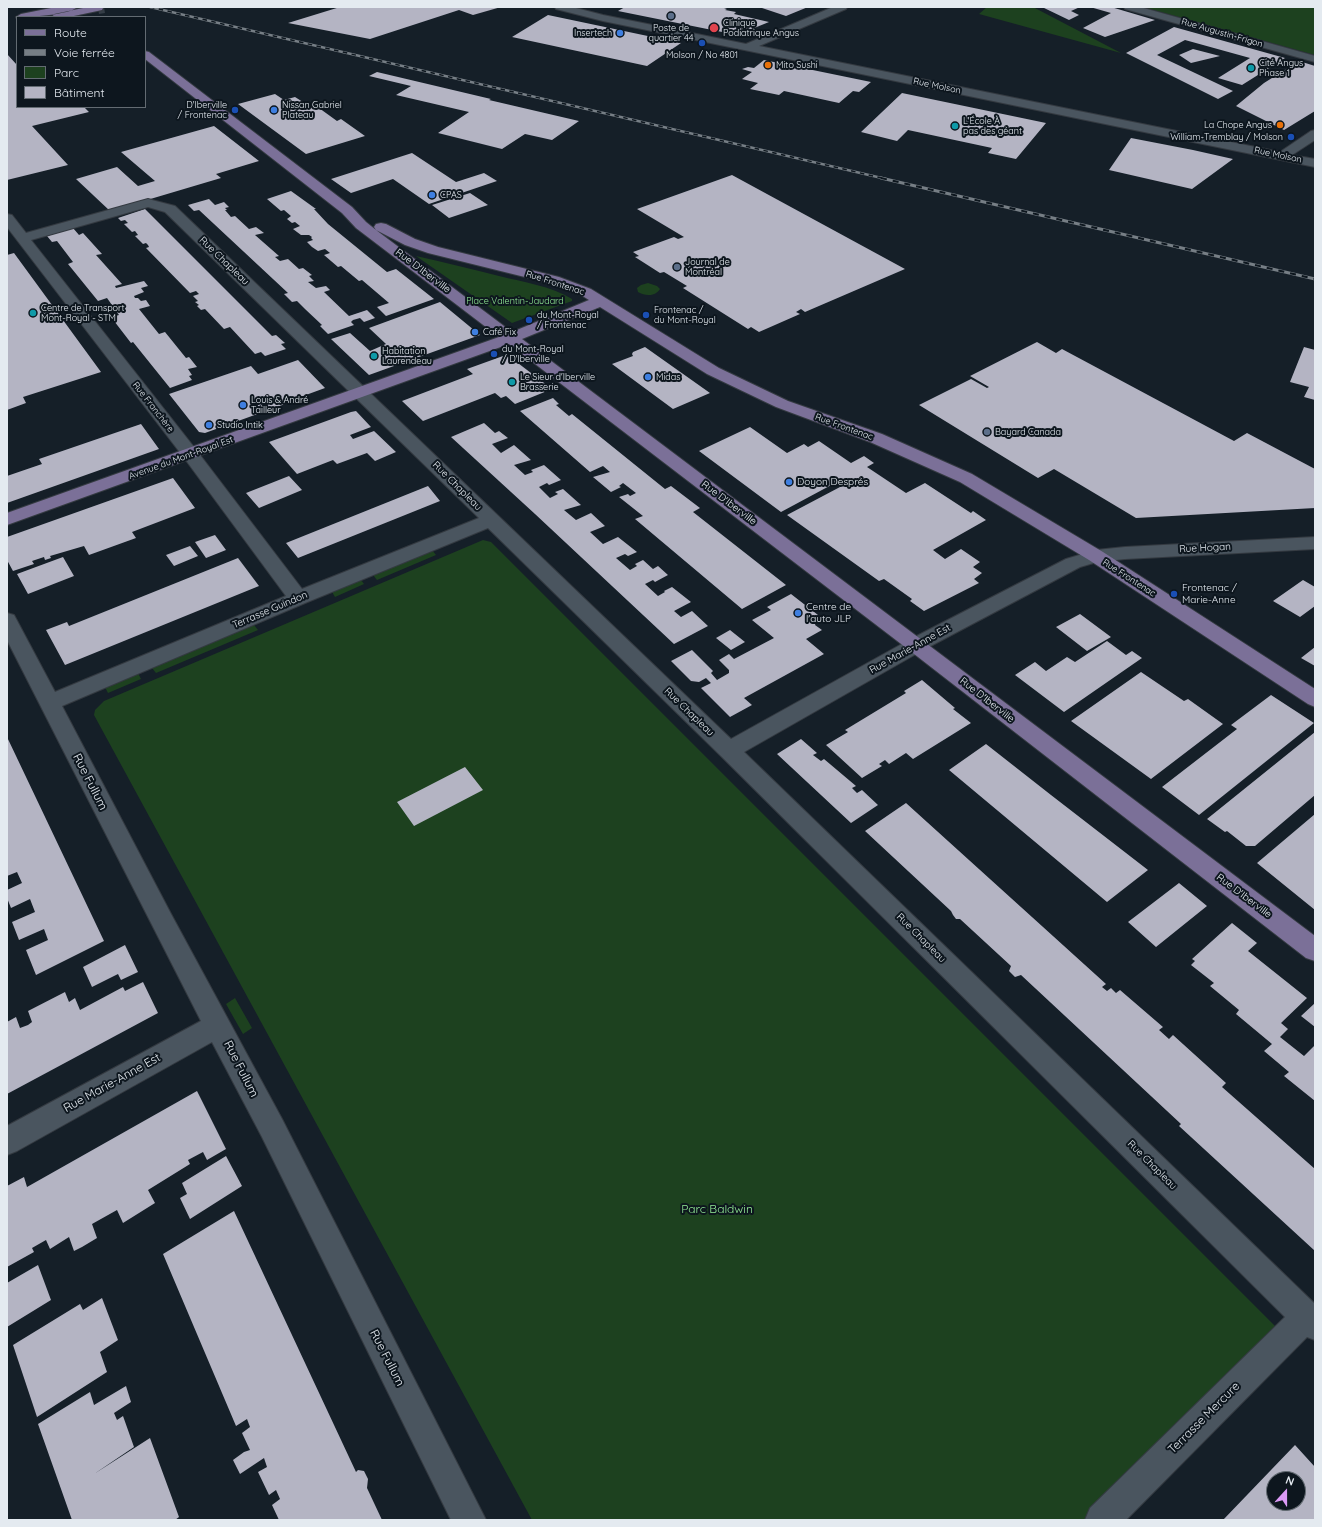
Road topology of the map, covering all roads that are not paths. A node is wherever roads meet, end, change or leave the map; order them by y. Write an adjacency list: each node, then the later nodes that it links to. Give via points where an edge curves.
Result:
1 (72, 7): 6 (main road)
2 (560, 7): 8 (street, Rue Molson)
3 (842, 7): 8 (street)
4 (1129, 7): 10 (street, Rue Augustin-Frigon)
5 (92, 11): 7 (main road)
6 (36, 16)
7 (61, 16)
8 (748, 47): 12 (street, Rue Molson)
9 (146, 55): 14 (main road, Rue D'Iberville)
10 (1315, 59)
11 (1315, 134): 12 (street)
12 (1282, 156): 13 (street, Rue Molson)
13 (1315, 163)
14 (348, 210): 17 (main road, Rue Frontenac, via 410,242 554,280 586,292); 18 (main road, Rue D'Iberville, via 361,225)
15 (7, 218): 16 (street, Rue Franchère)
16 (22, 238): 19 (street, Rue Chapleau, via 148,203 170,209); 20 (street, Rue Franchère)
17 (601, 301): 18 (main road, Avenue du Mont-Royal Est); 24 (main road, Rue Frontenac, via 713,371 782,404 876,438 966,478)
18 (512, 339): 19 (main road, Avenue du Mont-Royal Est); 27 (main road, Rue D'Iberville)
19 (361, 393): 20 (main road, Avenue du Mont-Royal Est); 22 (street, Rue Chapleau)
20 (191, 455): 21 (main road, Avenue du Mont-Royal Est); 25 (street, Rue Franchère)
21 (7, 519)
22 (491, 520): 25 (street, Terrasse Guindon); 30 (street, Rue Chapleau)
23 (1315, 543): 24 (street, Rue Hogan, via 1125,552)
24 (1096, 556): 27 (street, Rue Marie-Anne Est, via 1065,566); 28 (main road, Rue Frontenac)
25 (298, 598): 29 (street, Terrasse Guindon)
26 (7, 620): 29 (street, Rue Fullum)
27 (916, 645): 30 (street, Rue Marie-Anne Est); 31 (main road, Rue D'Iberville)
28 (1315, 699)
29 (50, 703): 32 (street, Rue Fullum, via 162,922)
30 (729, 750): 34 (street, Rue Chapleau)
31 (1315, 950)
32 (218, 1025): 33 (street, Rue Marie-Anne Est); 35 (street, Rue Fullum)
33 (7, 1141)
34 (1311, 1321): 36 (street, Terrasse Mercure)
35 (469, 1520)
36 (1102, 1520)

